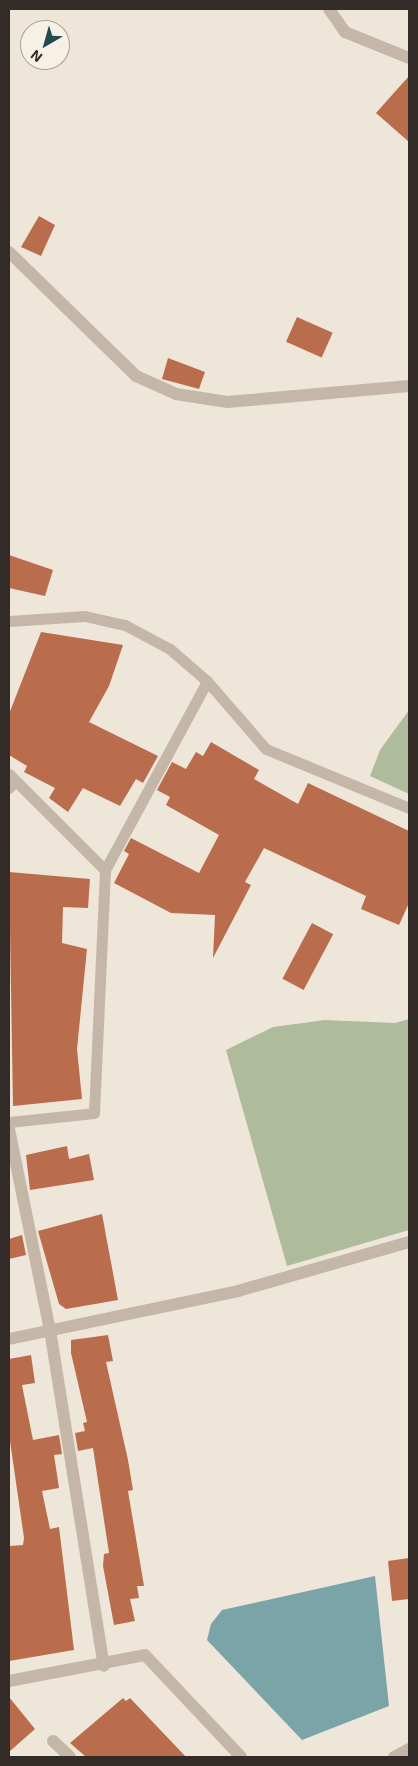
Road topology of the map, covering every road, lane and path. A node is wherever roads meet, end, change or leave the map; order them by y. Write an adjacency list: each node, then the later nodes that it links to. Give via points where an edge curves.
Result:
1 (329, 9): 2 (street, via 345,32)
2 (409, 58)
3 (9, 252): 4 (street, via 136,376 176,394 227,402)
4 (409, 386)
5 (9, 621): 6 (lane, via 85,616 125,624 170,649)
6 (207, 681): 8 (lane, via 266,749); 9 (lane)
7 (11, 781): 9 (lane)
8 (409, 808)
9 (105, 870): 10 (lane, via 94,1113)
10 (9, 1122)
11 (9, 1129): 13 (street)
12 (409, 1242): 13 (street, via 238,1290)
13 (50, 1330): 14 (street); 15 (street)
14 (9, 1338)
15 (104, 1666): 16 (street); 20 (street, via 145,1655)
16 (9, 1681)
17 (53, 1741): 19 (street)
18 (409, 1749): 21 (street)
19 (70, 1757)
20 (241, 1757)
21 (394, 1757)

